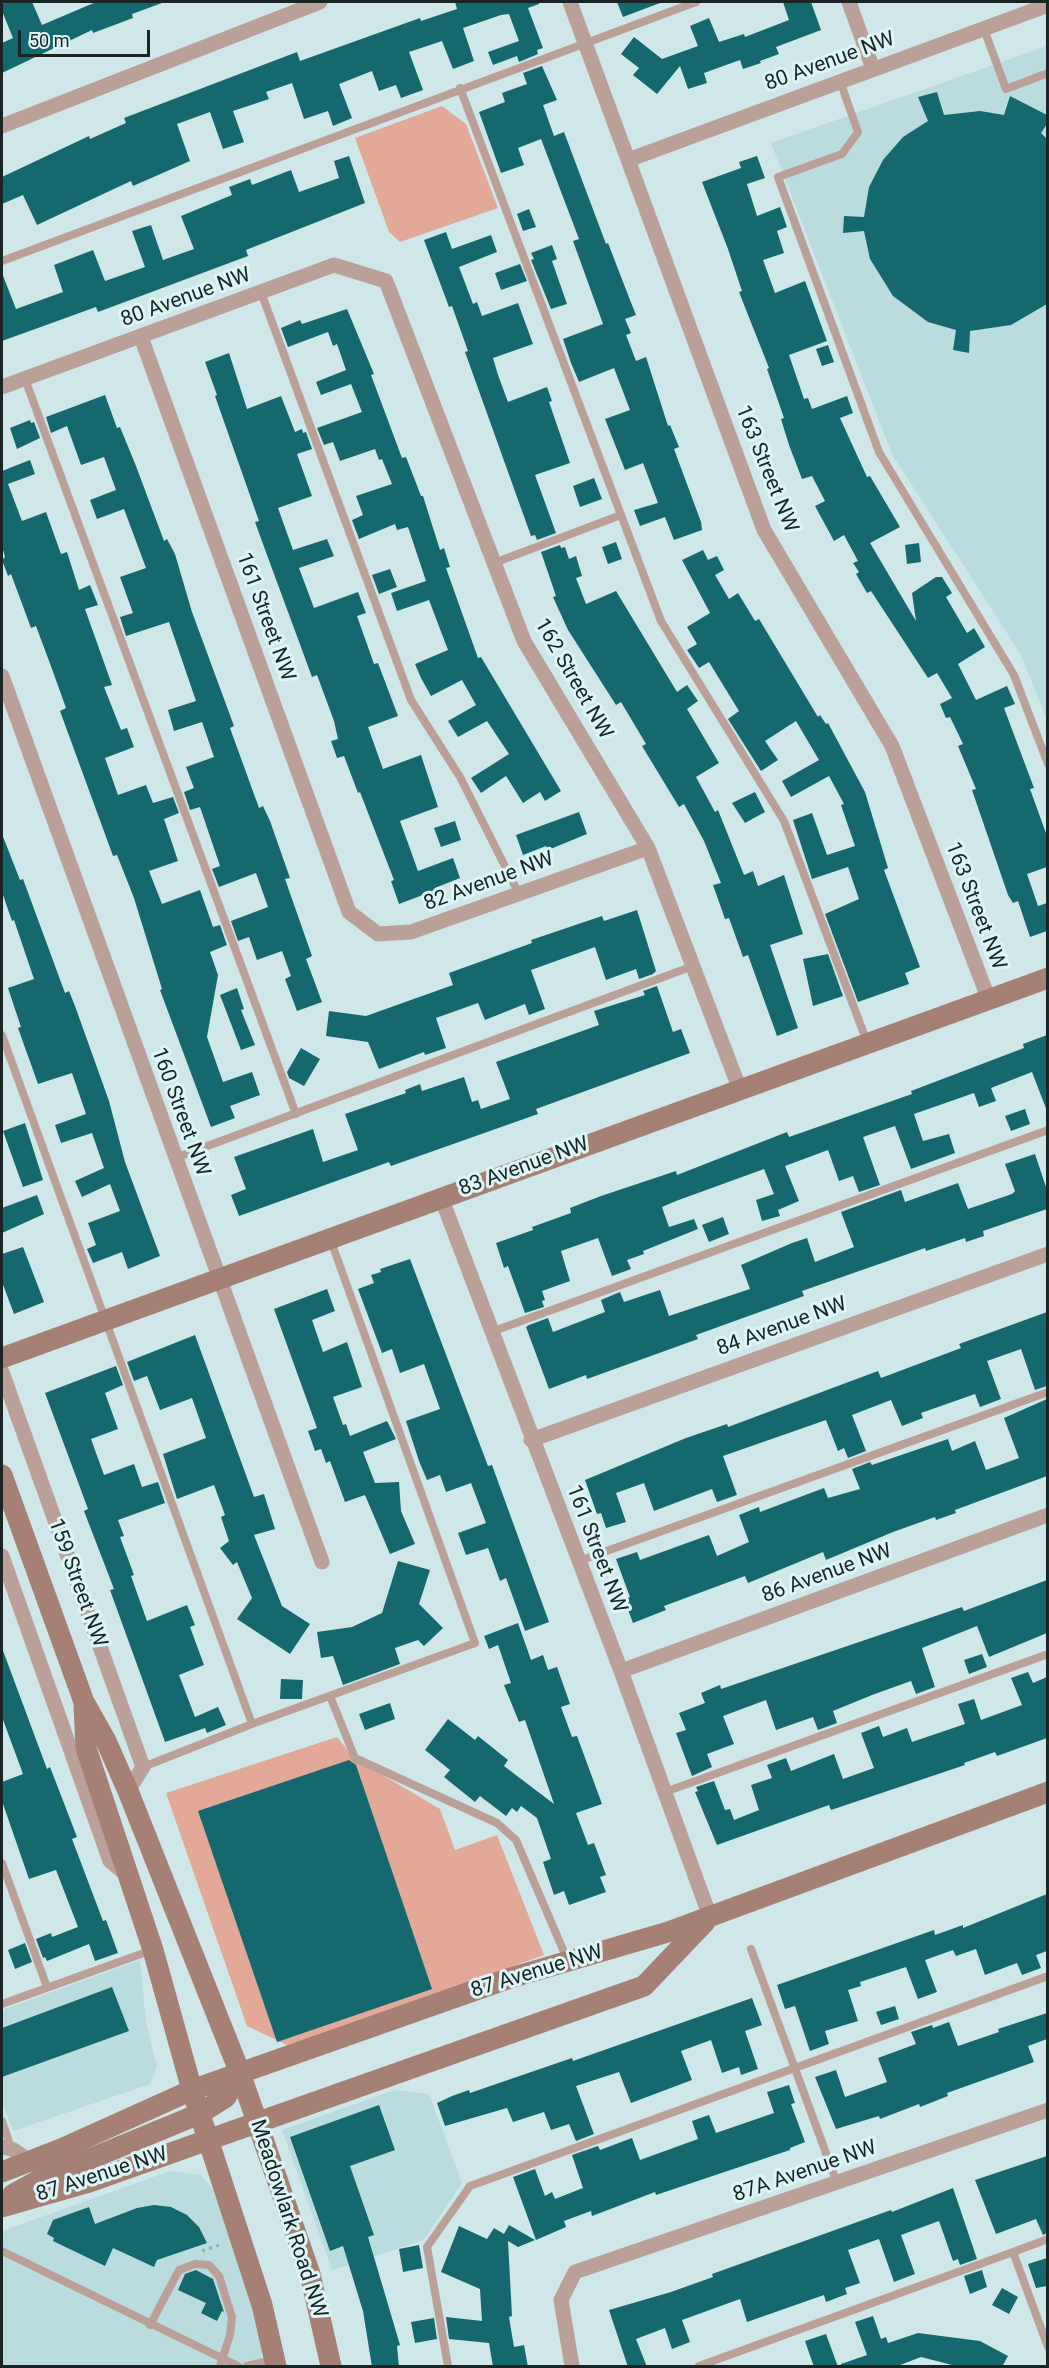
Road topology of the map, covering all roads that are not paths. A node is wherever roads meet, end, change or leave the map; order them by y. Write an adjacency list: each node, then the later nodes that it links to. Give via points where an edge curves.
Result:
1 (320, 2): 12 (street)
2 (570, 2): 7 (street, 163 Street NW)
3 (696, 2): 7 (lane)
4 (849, 2): 8 (street)
5 (1047, 6): 6 (street, 80 Avenue NW)
6 (984, 29): 8 (street, 80 Avenue NW); 9 (lane, via 1006,89)
7 (585, 42): 11 (lane); 13 (street, 163 Street NW)
8 (873, 69): 10 (street, 80 Avenue NW)
9 (1047, 73)
10 (840, 81): 13 (street, 80 Avenue NW); 23 (lane, via 858,132 842,154 778,177 879,452 1014,675)
11 (460, 88): 14 (lane); 20 (lane)
12 (2, 126)
13 (628, 160): 29 (street, 163 Street NW, via 764,530 892,746)
14 (2, 261)
15 (386, 280): 16 (street, 80 Avenue NW, via 334,265); 21 (street, 162 Street NW)
16 (261, 292): 17 (street, 80 Avenue NW); 25 (lane, via 411,700 460,777)
17 (141, 337): 18 (street, 80 Avenue NW); 26 (street, 161 Street NW)
18 (25, 379): 19 (street, 80 Avenue NW); 33 (lane)
19 (2, 387)
20 (621, 515): 21 (lane); 31 (lane, via 661,621 784,821)
21 (494, 563): 24 (street, 162 Street NW, via 524,641)
22 (2, 676): 35 (street, 160 Street NW)
23 (1047, 764)
24 (648, 848): 25 (street, 82 Avenue NW); 27 (street, 162 Street NW)
25 (519, 894): 26 (street, 82 Avenue NW, via 411,932 378,934)
26 (349, 912)
27 (693, 966): 32 (street, 162 Street NW); 33 (lane)
28 (1047, 978): 29 (main road, 83 Avenue NW)
29 (989, 1000): 31 (main road, 83 Avenue NW)
30 (2, 1035): 40 (lane)
31 (868, 1044): 32 (main road, 83 Avenue NW)
32 (740, 1090): 36 (main road, 83 Avenue NW)
33 (296, 1114): 35 (lane)
34 (1047, 1130): 41 (lane)
35 (175, 1158): 39 (street, 160 Street NW)
36 (441, 1197): 37 (main road, 83 Avenue NW); 41 (street, 161 Street NW)
37 (329, 1238): 39 (main road, 83 Avenue NW); 53 (lane, via 475,1643)
38 (1047, 1254): 45 (street, 84 Avenue NW)
39 (218, 1279): 40 (main road, 83 Avenue NW); 50 (street, 160 Street NW)
40 (104, 1321): 42 (main road, 83 Avenue NW); 55 (lane)
41 (492, 1332): 45 (street, 161 Street NW)
42 (2, 1358)
43 (2, 1372): 56 (street, 159 Street NW)
44 (1047, 1392): 49 (lane)
45 (531, 1440): 49 (street, 161 Street NW)
46 (2, 1475): 54 (main road, 159 Street NW)
47 (1047, 1515): 52 (street, 86 Avenue NW)
48 (2, 1556): 61 (street, 159 Street NW, via 110,1861)
49 (579, 1561): 52 (street, 161 Street NW)
50 (322, 1562)
51 (1047, 1654): 58 (lane)
52 (621, 1671): 58 (street, 161 Street NW)
53 (330, 1696): 55 (lane); 65 (lane, via 355,1758 497,1823 516,1840)
54 (84, 1702): 57 (main road, 159 Street NW); 61 (main road, 159 Street NW, via 86,1748)
55 (252, 1724): 56 (lane)
56 (143, 1767): 57 (street)
57 (128, 1791): 70 (main road, 159 Street NW)
58 (665, 1792): 62 (street, 161 Street NW)
59 (1047, 1792): 62 (main road, 87 Avenue NW)
60 (2, 1863): 67 (lane)
61 (130, 1878): 64 (main road, 159 Street NW)
62 (710, 1917): 65 (main road, 87 Avenue NW); 75 (main road, 87 Avenue NW, via 644,1986)
63 (751, 1949): 69 (lane)
64 (153, 1950): 67 (lane); 71 (main road, 159 Street NW)
65 (567, 1961): 70 (main road, 87 Avenue NW)
66 (1047, 1976): 69 (lane)
67 (46, 1987): 68 (lane)
68 (2, 2004)
69 (797, 2067): 80 (lane); 94 (lane, via 470,2186 427,2247)
70 (240, 2073): 71 (main road, 87 Avenue NW); 73 (main road, via 226,2097); 75 (main road, Meadowlark Road NW)
71 (192, 2090): 73 (main road); 78 (main road, 87 Avenue NW)
72 (1047, 2110): 80 (street, 87A Avenue NW)
73 (200, 2114): 76 (main road); 81 (main road, via 39,2180)
74 (2, 2121): 77 (lane)
75 (257, 2124): 76 (main road, 87 Avenue NW); 93 (main road, Meadowlark Road NW, via 310,2274)
76 (208, 2141): 82 (main road, 87 Avenue NW); 89 (main road, via 262,2305)
77 (7, 2148): 78 (street, 87 Avenue NW)
78 (30, 2161): 79 (main road, 87 Avenue NW)
79 (2, 2172)
80 (837, 2183): 95 (street, 87A Avenue NW, via 575,2272 561,2300)
81 (2, 2201)
82 (2, 2207)
83 (1047, 2239): 85 (lane)
84 (2, 2251): 86 (lane)
85 (1013, 2252): 87 (lane); 90 (lane)
86 (150, 2325): 88 (lane); 88 (lane, via 179,2270 202,2263 209,2265 219,2276 232,2317)
87 (1047, 2347)
88 (220, 2363): 91 (lane)
89 (275, 2363): 92 (lane)
90 (699, 2366)
91 (238, 2367)
92 (247, 2367)
93 (331, 2367)
94 (448, 2367)
95 (573, 2367)

